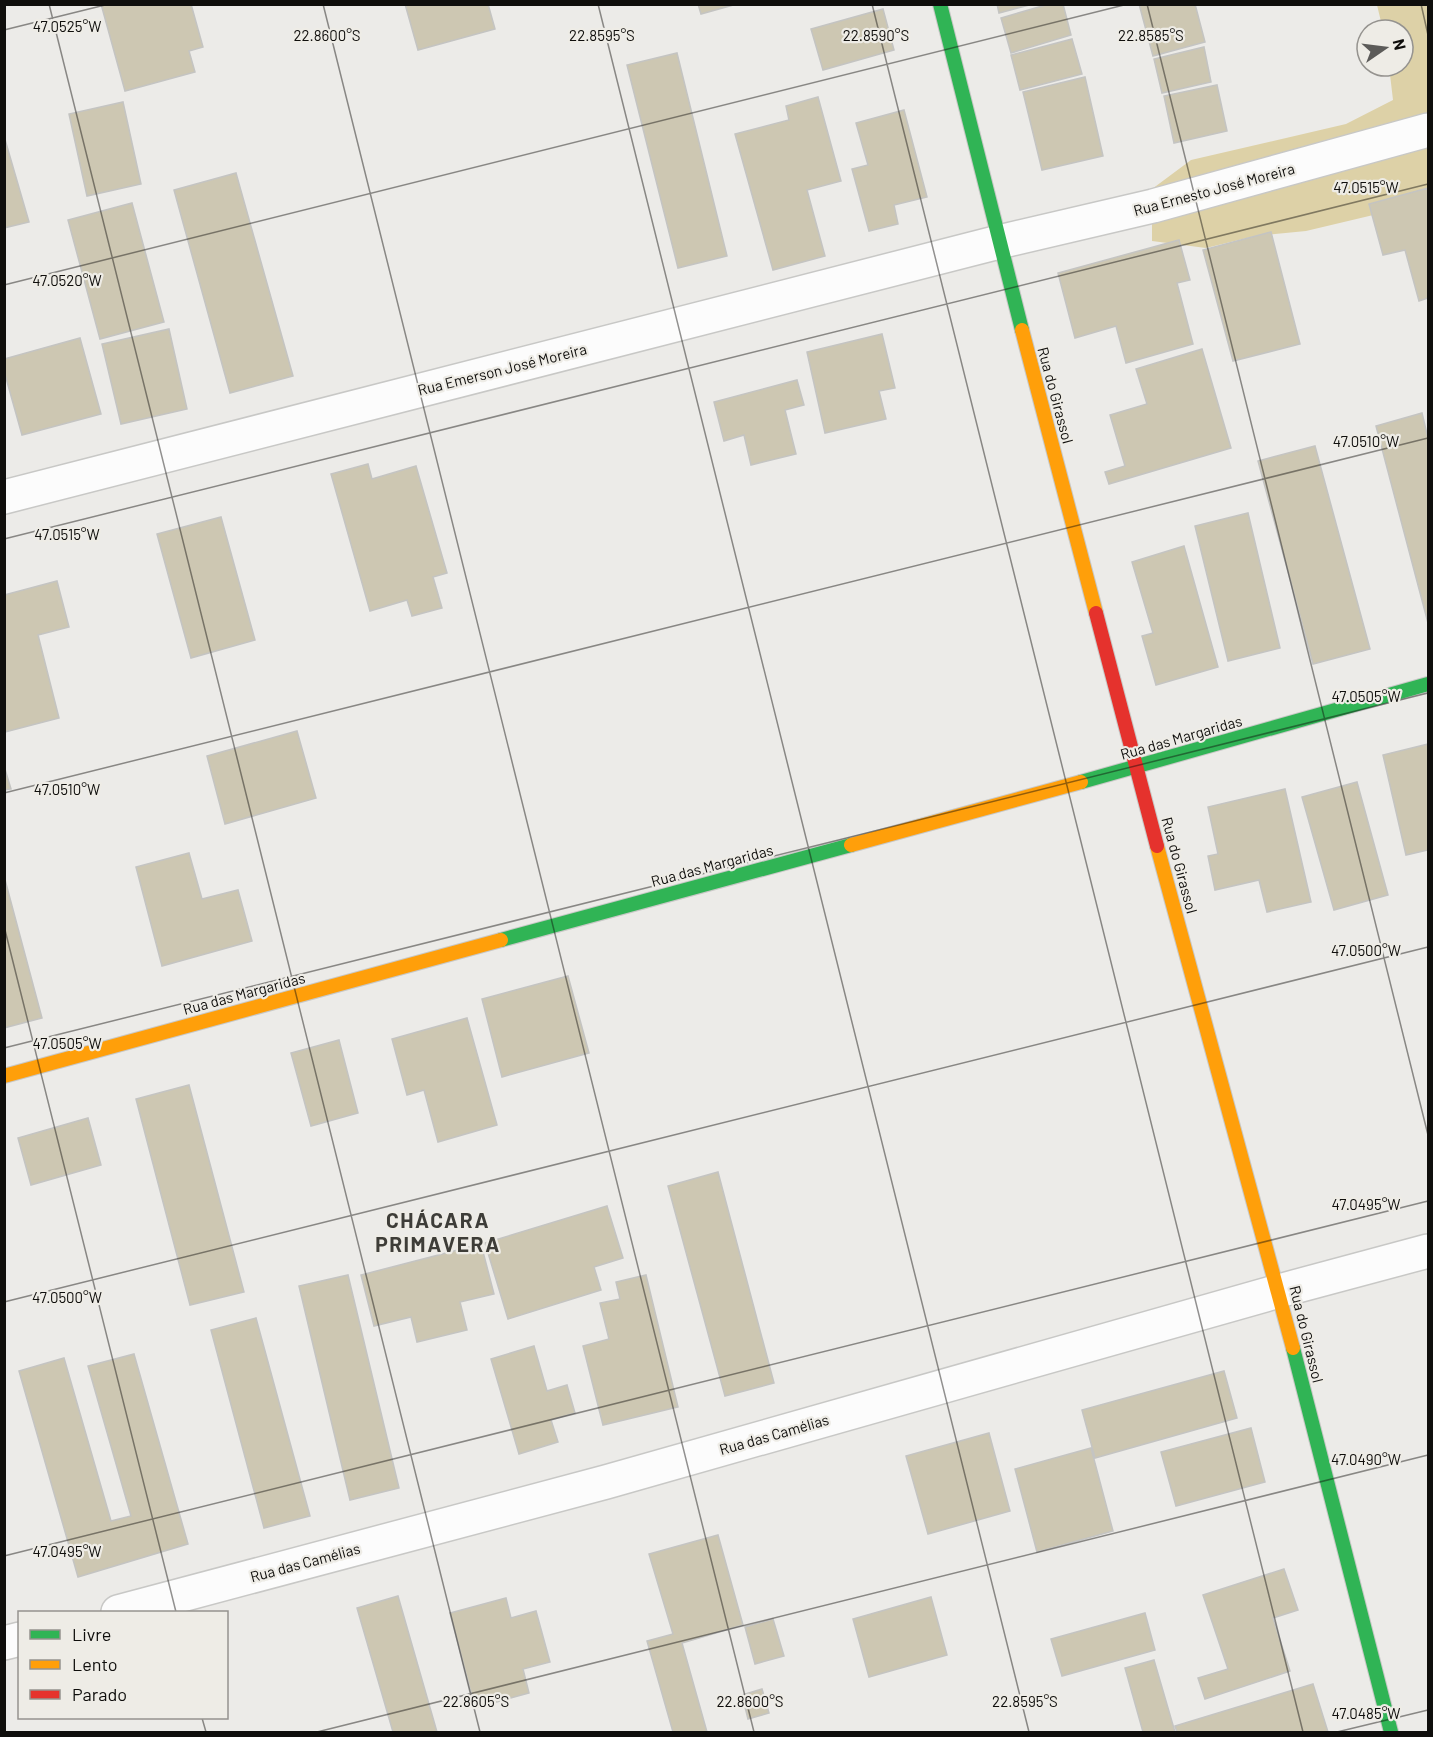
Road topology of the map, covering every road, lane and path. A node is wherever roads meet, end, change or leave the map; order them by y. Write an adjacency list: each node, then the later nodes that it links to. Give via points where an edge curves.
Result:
1 (940, 4): 3 (street, Rua do Girassol)
2 (1428, 130): 3 (street, Rua Ernesto José Moreira, via 1153,206)
3 (999, 242): 4 (street, Rua Emerson José Moreira); 6 (street, Rua do Girassol)
4 (4, 497)
5 (1428, 684): 6 (street, Rua das Margaridas)
6 (1136, 766): 7 (street, Rua das Margaridas); 9 (street, Rua do Girassol)
7 (4, 1076)
8 (1428, 1251): 9 (street, Rua das Camélias)
9 (1279, 1291): 10 (street, Rua das Camélias, via 618,1479); 11 (street, Rua do Girassol)
10 (122, 1611)
11 (1392, 1732)

